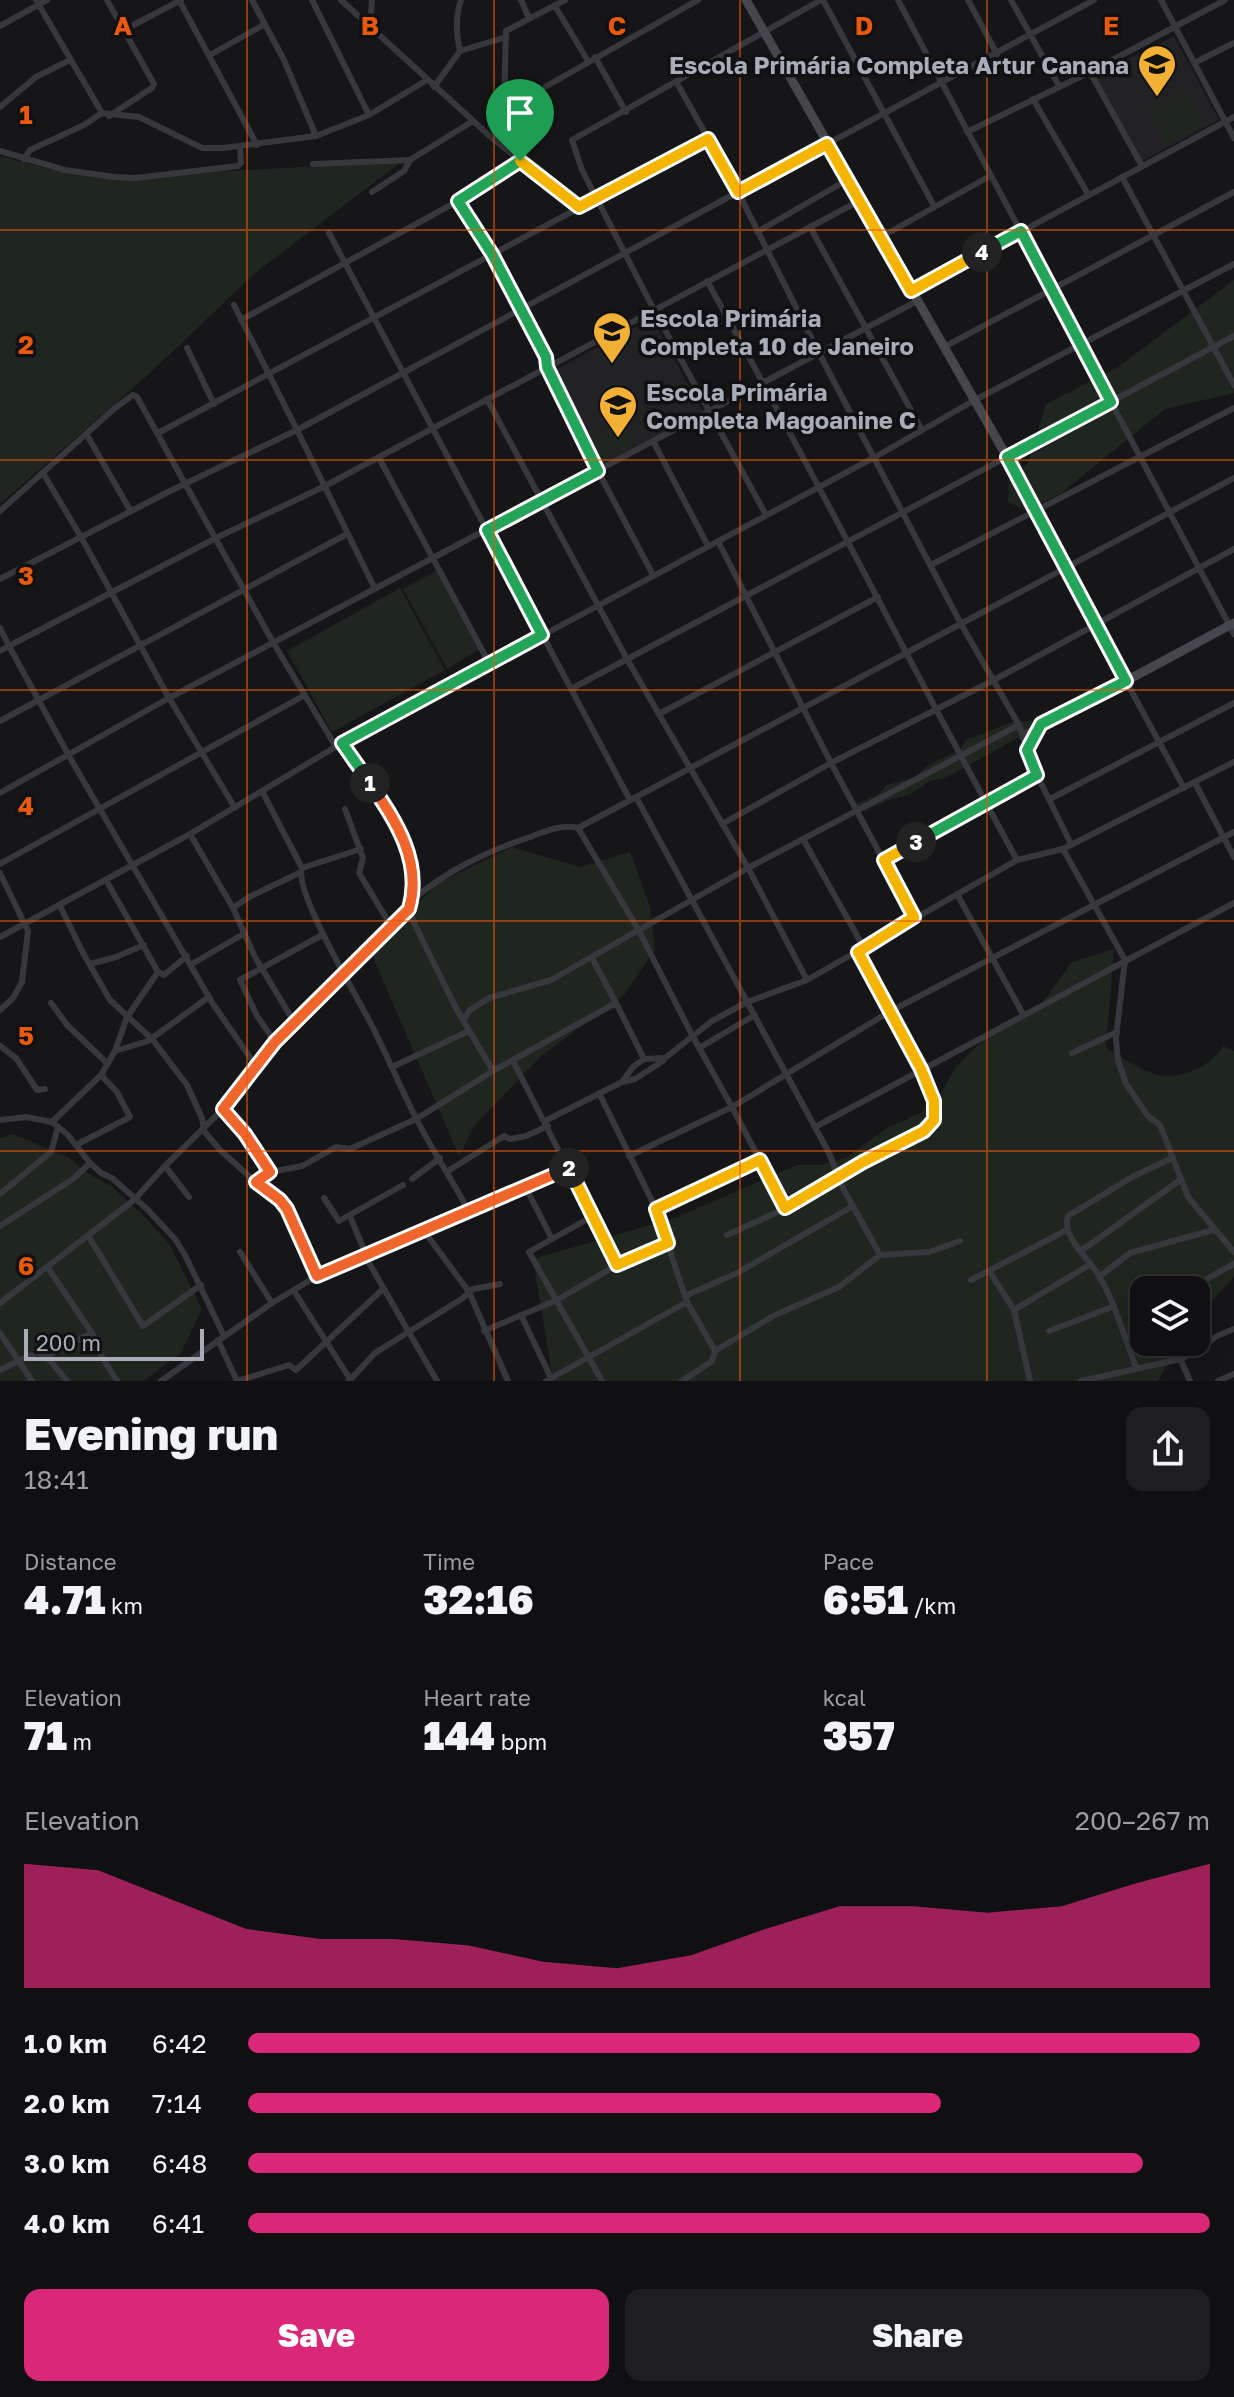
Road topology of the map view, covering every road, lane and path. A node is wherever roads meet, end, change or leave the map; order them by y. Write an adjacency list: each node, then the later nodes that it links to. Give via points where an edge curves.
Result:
1 (47, 0): 20 (street)
2 (107, 0): 27 (street)
3 (180, 0): 27 (street); 34 (street)
4 (252, 0): 23 (street)
5 (312, 0): 51 (street)
6 (341, 0): 25 (street)
7 (372, 0): 25 (street)
8 (461, 0): 32 (street, via 456,34)
9 (521, 0): 22 (street)
10 (565, 0): 21 (street)
11 (698, 0): 35 (street)
12 (746, 0): 28 (street)
13 (822, 0): 28 (street); 49 (street)
14 (898, 0): 41 (street)
15 (968, 0): 33 (street)
16 (1011, 0): 29 (street)
17 (1094, 0): 29 (street)
18 (1161, 0): 26 (street)
19 (1225, 0): 26 (street)
20 (37, 2): 24 (street); 36 (street)
21 (555, 6): 22 (street); 37 (street)
22 (529, 18): 30 (street, via 510,28)
23 (265, 24): 34 (street); 56 (street)
24 (0, 26)
25 (370, 27): 40 (street)
26 (1176, 27): 38 (street); 39 (street)
27 (124, 30): 50 (street, via 154,84)
28 (765, 33): 42 (street); 60 (street)
29 (1030, 36): 33 (street); 43 (street)
30 (506, 37): 32 (street); 58 (street, via 504,105)
31 (1234, 43): 38 (street)
32 (460, 51): 44 (street)
33 (997, 54): 41 (street)
34 (210, 55): 61 (street)
35 (595, 57): 37 (street); 48 (street)
36 (70, 60): 47 (street, via 36,77); 50 (street)
37 (588, 61): 45 (street)
38 (1194, 63): 54 (street)
39 (1090, 72): 43 (street); 68 (street)
40 (427, 80): 44 (street); 51 (street)
41 (942, 82): 49 (street); 55 (street)
42 (677, 83): 48 (street); 59 (street)
43 (1059, 86): 46 (street)
44 (434, 87): 53 (street)
45 (545, 87)
46 (1033, 99): 55 (street); 75 (street)
47 (0, 107)
48 (626, 112): 76 (street, via 572,140)
49 (886, 113): 60 (street); 79 (street)
50 (105, 114): 62 (street, via 139,117 202,148); 64 (street, via 30,150)
51 (369, 115): 56 (street)
52 (1234, 117): 54 (street)
53 (473, 121): 58 (street); 65 (street)
54 (1225, 122): 57 (street); 68 (street)
55 (967, 132): 69 (street)
56 (316, 136): 61 (street)
57 (1234, 138)
58 (493, 139): 66 (street)
59 (708, 139): 73 (street); 76 (street)
60 (827, 144): 71 (street); 73 (street)
61 (257, 145): 62 (street)
62 (240, 146): 64 (street, via 238,166 135,178)
63 (0, 151): 64 (street)
64 (24, 159)
65 (410, 160): 67 (street); 72 (street, via 404,171)
66 (520, 161): 77 (street); 80 (street)
67 (313, 164)
68 (1142, 166): 70 (street)
69 (990, 176): 79 (street); 82 (street)
70 (1122, 177): 75 (street); 85 (street)
71 (847, 180): 78 (street); 83 (street)
72 (372, 192)
73 (738, 192): 83 (street); 89 (street)
74 (1234, 192): 85 (street)
75 (1088, 194): 82 (street)
76 (597, 197): 80 (street); 89 (street)
77 (458, 201): 88 (street); 90 (street)
78 (859, 201): 81 (street); 86 (street)
79 (934, 206): 86 (street)
80 (579, 207): 88 (street)
81 (810, 227): 87 (street); 102 (street)
82 (1021, 231): 93 (street); 94 (street)
83 (757, 232): 87 (street)
84 (329, 233): 90 (street)
85 (1153, 235): 93 (street); 95 (street)
86 (880, 237): 94 (street)
87 (767, 249): 92 (street); 108 (street)
88 (492, 254): 98 (street); 100 (street)
89 (626, 254): 98 (street); 99 (street)
90 (345, 261): 100 (street); 101 (street)
91 (1234, 264): 95 (street)
92 (707, 281): 99 (street); 112 (street)
93 (1052, 287): 104 (street); 105 (street)
94 (911, 291): 96 (street)
95 (1184, 291): 104 (street); 106 (street)
96 (917, 301): 102 (street); 105 (street)
97 (234, 305): 101 (street)
98 (522, 310): 109 (street); 110 (street)
99 (654, 310): 109 (street); 119 (street)
100 (374, 318): 110 (street); 111 (street)
101 (241, 320): 111 (street)
102 (867, 329): 108 (street); 122 (street)
103 (1234, 336): 106 (street)
104 (1082, 346): 115 (street); 116 (street)
105 (944, 347): 115 (street)
106 (1214, 347): 113 (street); 116 (street)
107 (187, 348): 117 (street)
108 (819, 353): 112 (street); 127 (street)
109 (547, 367): 114 (street); 130 (street)
110 (403, 373): 120 (street); 121 (street)
111 (269, 375): 117 (street); 121 (street)
112 (764, 383): 119 (street); 135 (street)
113 (1234, 385)
114 (487, 399): 120 (street); 136 (street)
115 (975, 400): 122 (street); 128 (street)
116 (1111, 402): 126 (street); 128 (street)
117 (214, 404): 123 (street)
118 (1234, 408): 126 (street)
119 (709, 413): 125 (street); 142 (street)
120 (434, 428): 129 (street); 143 (street)
121 (297, 430): 133 (street); 134 (street)
122 (922, 430): 127 (street)
123 (158, 433): 124 (street, via 133,395); 133 (street)
124 (87, 435): 131 (street); 137 (street)
125 (653, 441): 130 (street); 149 (street)
126 (1140, 456): 139 (street); 141 (street)
127 (875, 457): 135 (street); 140 (street)
128 (1007, 457): 139 (street); 140 (street)
129 (379, 458): 134 (street); 151 (street)
130 (598, 471): 136 (street); 155 (street)
131 (43, 473): 138 (street); 145 (street)
132 (1234, 478): 141 (street)
133 (185, 484): 137 (street); 146 (street)
134 (323, 487): 144 (street); 146 (street)
135 (819, 487): 142 (street); 148 (street)
136 (542, 500): 143 (street); 162 (street)
137 (130, 510): 145 (street)
138 (0, 511)
139 (1036, 511): 152 (street); 153 (street)
140 (903, 512): 148 (street); 152 (street)
141 (1171, 512): 153 (street); 154 (street)
142 (766, 515): 147 (street)
143 (487, 530): 151 (street); 167 (street)
144 (347, 534): 157 (street); 158 (street)
145 (81, 537): 156 (street); 159 (street)
146 (216, 538): 157 (street); 159 (street)
147 (718, 541): 149 (street); 160 (street)
148 (849, 541): 160 (street); 161 (street)
149 (708, 546): 155 (street)
150 (1234, 549): 154 (street)
151 (433, 558): 158 (street); 175 (street)
152 (931, 565): 164 (street)
153 (1067, 568): 163 (street); 164 (street)
154 (1199, 568): 163 (street); 165 (street)
155 (653, 575): 162 (street)
156 (0, 579)
157 (244, 589): 168 (street); 170 (street)
158 (375, 589): 168 (street)
159 (112, 594): 169 (street); 170 (street)
160 (745, 596): 172 (street); 174 (street)
161 (878, 597): 172 (street); 173 (street)
162 (597, 605): 167 (street); 174 (street)
163 (1096, 623): 176 (street); 177 (street)
164 (961, 624): 173 (street); 176 (street)
165 (1233, 627): 177 (street)
166 (0, 628): 169 (street)
167 (542, 635): 175 (street); 178 (street)
168 (274, 644): 179 (street); 180 (street)
169 (9, 646): 171 (street); 181 (street)
170 (141, 646): 180 (street); 181 (street)
171 (0, 651)
172 (776, 652): 183 (street); 185 (street)
173 (905, 653): 183 (street); 184 (street)
174 (627, 659): 178 (street); 185 (street)
175 (489, 663): 191 (street)
176 (994, 680): 184 (street); 188 (street)
177 (1126, 681): 187 (street); 190 (street)
178 (571, 689): 204 (street)
179 (305, 695): 191 (street); 193 (street)
180 (169, 698): 193 (street); 194 (street)
181 (39, 701): 186 (street); 194 (street)
182 (1234, 703): 190 (street)
183 (803, 707): 197 (street); 198 (street)
184 (935, 711): 195 (street); 197 (street)
185 (659, 714): 198 (street)
186 (0, 721)
187 (1041, 724): 189 (street); 192 (street)
188 (1019, 725): 189 (street); 195 (street)
189 (1022, 735): 192 (street)
190 (1159, 743): 201 (street); 205 (street)
191 (339, 745): 202 (street); 232 (street, via 397,822 412,867)
192 (1027, 750): 199 (street)
193 (202, 753): 207 (street); 210 (street)
194 (69, 756): 203 (street); 210 (street)
195 (960, 756): 206 (street); 209 (street)
196 (1234, 762): 200 (street)
197 (831, 763): 209 (street); 211 (street)
198 (691, 768): 204 (street); 211 (street)
199 (1037, 775): 205 (street); 206 (street)
200 (1195, 783): 201 (street); 215 (street)
201 (1184, 788): 217 (street)
202 (262, 791): 207 (street); 226 (street)
203 (0, 793)
204 (633, 799): 212 (street); 230 (street)
205 (1050, 799): 217 (street)
206 (985, 802): 221 (street); 222 (street)
207 (235, 808): 214 (street)
208 (345, 809): 218 (street)
209 (858, 810): 216 (street); 221 (street)
210 (101, 811): 223 (street); 224 (street)
211 (722, 824): 225 (street)
212 (578, 828): 232 (street, via 565,826 488,851 435,881); 239 (street)
213 (1234, 832): 215 (street)
214 (190, 834): 224 (street); 235 (street)
215 (1224, 837): 220 (street); 233 (street)
216 (803, 839): 225 (street); 244 (street)
217 (1071, 844): 219 (street)
218 (361, 849): 226 (street); 238 (street, via 359,873)
219 (1063, 849): 222 (street); 233 (street)
220 (1234, 857)
221 (884, 860): 236 (street)
222 (1017, 860): 229 (street)
223 (0, 864)
224 (133, 865): 228 (street); 245 (street)
225 (748, 868): 230 (street); 254 (street)
226 (300, 870): 235 (street); 241 (street)
227 (0, 873): 237 (street)
228 (106, 880): 234 (street); 243 (street)
229 (957, 894): 236 (street); 247 (street)
230 (692, 899): 239 (street); 256 (street)
231 (1234, 903): 248 (street)
232 (410, 905): 238 (street); 260 (street)
233 (1095, 905): 247 (street); 248 (street)
234 (60, 906): 237 (street); 249 (street)
235 (233, 908): 240 (street)
236 (914, 917): 244 (street)
237 (26, 924): 242 (street); 259 (street, via 22,982 13,998)
238 (391, 926): 253 (street)
239 (638, 929): 246 (street); 270 (street)
240 (245, 933): 250 (street); 251 (street)
241 (322, 935): 251 (street); 253 (street)
242 (0, 937)
243 (144, 945): 249 (street); 252 (street)
244 (861, 950): 254 (street); 262 (street)
245 (187, 956): 250 (street); 252 (street, via 164,975)
246 (592, 958): 258 (street); 261 (street, via 551,980 497,993)
247 (993, 959): 262 (street); 263 (street)
248 (1125, 960): 263 (street); 269 (street)
249 (90, 964): 265 (street, via 110,1000)
250 (192, 964): 255 (street)
251 (261, 967): 267 (street); 272 (street, via 240,981)
252 (158, 972): 265 (street)
253 (344, 975): 267 (street); 282 (street)
254 (807, 980): 256 (street)
255 (209, 997): 271 (street); 281 (street)
256 (747, 1002): 264 (street); 270 (street)
257 (51, 1003): 280 (street)
258 (616, 1003): 278 (street); 279 (street)
259 (2, 1004)
260 (457, 1010): 261 (street); 266 (street)
261 (470, 1010): 266 (street)
262 (889, 1012): 283 (street); 285 (street)
263 (1023, 1014): 283 (street)
264 (755, 1015): 274 (street); 285 (street)
265 (127, 1017): 271 (street); 275 (street)
266 (463, 1020): 268 (street)
267 (294, 1022): 272 (street)
268 (469, 1031): 282 (street); 284 (street)
269 (1117, 1032): 276 (street); 301 (street, via 1126,1084 1160,1125)
270 (692, 1035): 274 (street); 277 (street)
271 (152, 1039): 275 (street); 297 (street, via 192,1093)
272 (275, 1042): 281 (street)
273 (0, 1046): 288 (street, via 16,1058 37,1090)
274 (699, 1048): 290 (street)
275 (115, 1051): 280 (street)
276 (1072, 1053)
277 (665, 1058): 278 (street); 287 (street)
278 (644, 1059): 287 (street)
279 (513, 1061): 284 (street); 294 (street)
280 (108, 1064): 286 (street)
281 (256, 1066): 291 (street)
282 (392, 1067): 292 (street)
283 (921, 1069): 296 (street); 308 (street, via 934,1101 934,1120 924,1131)
284 (493, 1071): 292 (street)
285 (786, 1073): 290 (street); 296 (street)
286 (101, 1075): 295 (street); 298 (street, via 130,1117)
287 (622, 1082): 289 (street)
288 (45, 1089)
289 (599, 1093): 294 (street); 299 (street)
290 (732, 1107): 299 (street); 302 (street)
291 (223, 1109): 297 (street); 307 (street)
292 (416, 1119): 300 (street); 307 (street, via 350,1149 336,1147 302,1166)
293 (0, 1120): 295 (street, via 26,1117)
294 (546, 1123): 305 (street); 306 (street, via 526,1136 504,1136)
295 (55, 1125): 298 (street); 314 (street, via 51,1152)
296 (815, 1127): 308 (street)
297 (204, 1131): 304 (street); 311 (street)
298 (76, 1145): 303 (street)
299 (629, 1156): 320 (street)
300 (440, 1158): 306 (street); 309 (street)
301 (1172, 1158): 310 (street); 325 (street, via 1068,1216)
302 (760, 1160): 319 (street); 320 (street)
303 (90, 1163): 317 (street); 324 (street)
304 (165, 1166): 315 (street); 317 (street)
305 (569, 1167): 313 (street); 323 (street)
306 (448, 1171): 321 (street)
307 (270, 1172): 311 (street)
308 (839, 1176): 318 (street); 319 (street)
309 (412, 1179)
310 (1180, 1180): 326 (street); 333 (street)
311 (256, 1182): 343 (street, via 287,1209)
312 (403, 1185): 322 (street)
313 (525, 1186): 321 (street); 330 (street)
314 (0, 1194)
315 (189, 1197)
316 (324, 1198): 322 (street, via 339,1221)
317 (134, 1200): 329 (street); 348 (street, via 175,1239)
318 (853, 1206): 337 (street); 352 (street)
319 (785, 1208): 328 (street)
320 (656, 1209): 332 (street)
321 (469, 1212): 327 (street)
322 (350, 1216): 336 (street)
323 (593, 1216): 330 (street); 340 (street)
324 (0, 1226)
325 (1067, 1230): 333 (street); 342 (street)
326 (1213, 1230): 335 (street); 344 (street, via 1130,1253)
327 (424, 1231): 336 (street); 351 (street)
328 (727, 1235)
329 (89, 1237): 341 (street); 348 (street, via 143,1326)
330 (551, 1237): 353 (street, via 529,1252)
331 (960, 1241): 337 (street, via 929,1252)
332 (668, 1243): 340 (street); 352 (street)
333 (1081, 1251): 338 (street)
334 (240, 1252): 355 (street)
335 (1234, 1252)
336 (366, 1255): 343 (street); 349 (street)
337 (880, 1255): 367 (street, via 839,1287 775,1315)
338 (1091, 1264): 344 (street); 357 (street)
339 (1234, 1264): 345 (street)
340 (617, 1265): 353 (street)
341 (48, 1268): 354 (street); 364 (street)
342 (989, 1271): 346 (street); 357 (street)
343 (317, 1276): 350 (street)
344 (1100, 1276): 356 (street)
345 (1210, 1277)
346 (971, 1280)
347 (500, 1284): 351 (street)
348 (201, 1285): 365 (street)
349 (383, 1289): 362 (street); 366 (street)
350 (294, 1291): 355 (street); 366 (street)
351 (469, 1292): 360 (street); 362 (street)
352 (686, 1299): 367 (street); 370 (street)
353 (557, 1300): 358 (street); 370 (street)
354 (0, 1303)
355 (272, 1303): 365 (street)
356 (1112, 1307): 361 (street); 373 (street)
357 (1014, 1310): 386 (street)
358 (521, 1315): 360 (street); 377 (street)
359 (1234, 1329): 371 (street)
360 (484, 1331): 383 (street)
361 (1049, 1331)
362 (408, 1332): 376 (street, via 375,1353); 382 (street)
363 (0, 1333): 372 (street)
364 (92, 1333): 368 (street); 380 (street)
365 (221, 1338): 366 (street, via 237,1381 289,1365 296,1370); 381 (street)
366 (326, 1340): 376 (street)
367 (715, 1351): 385 (street, via 712,1361)
368 (46, 1356): 372 (street, via 37,1352); 379 (street)
369 (1180, 1356): 371 (street)
370 (588, 1359): 377 (street); 384 (street)
371 (1181, 1359): 373 (street); 388 (street)
372 (20, 1360): 374 (street); 378 (street)
373 (1136, 1367): 387 (street)
374 (0, 1370)
375 (1234, 1374): 389 (street)
376 (349, 1380)
377 (548, 1380)
378 (32, 1381)
379 (67, 1381)
380 (117, 1381)
381 (161, 1381)
382 (437, 1381)
383 (508, 1381)
384 (602, 1381)
385 (682, 1381)
386 (1030, 1381)
387 (1081, 1381)
388 (1190, 1381)
389 (1218, 1381)

